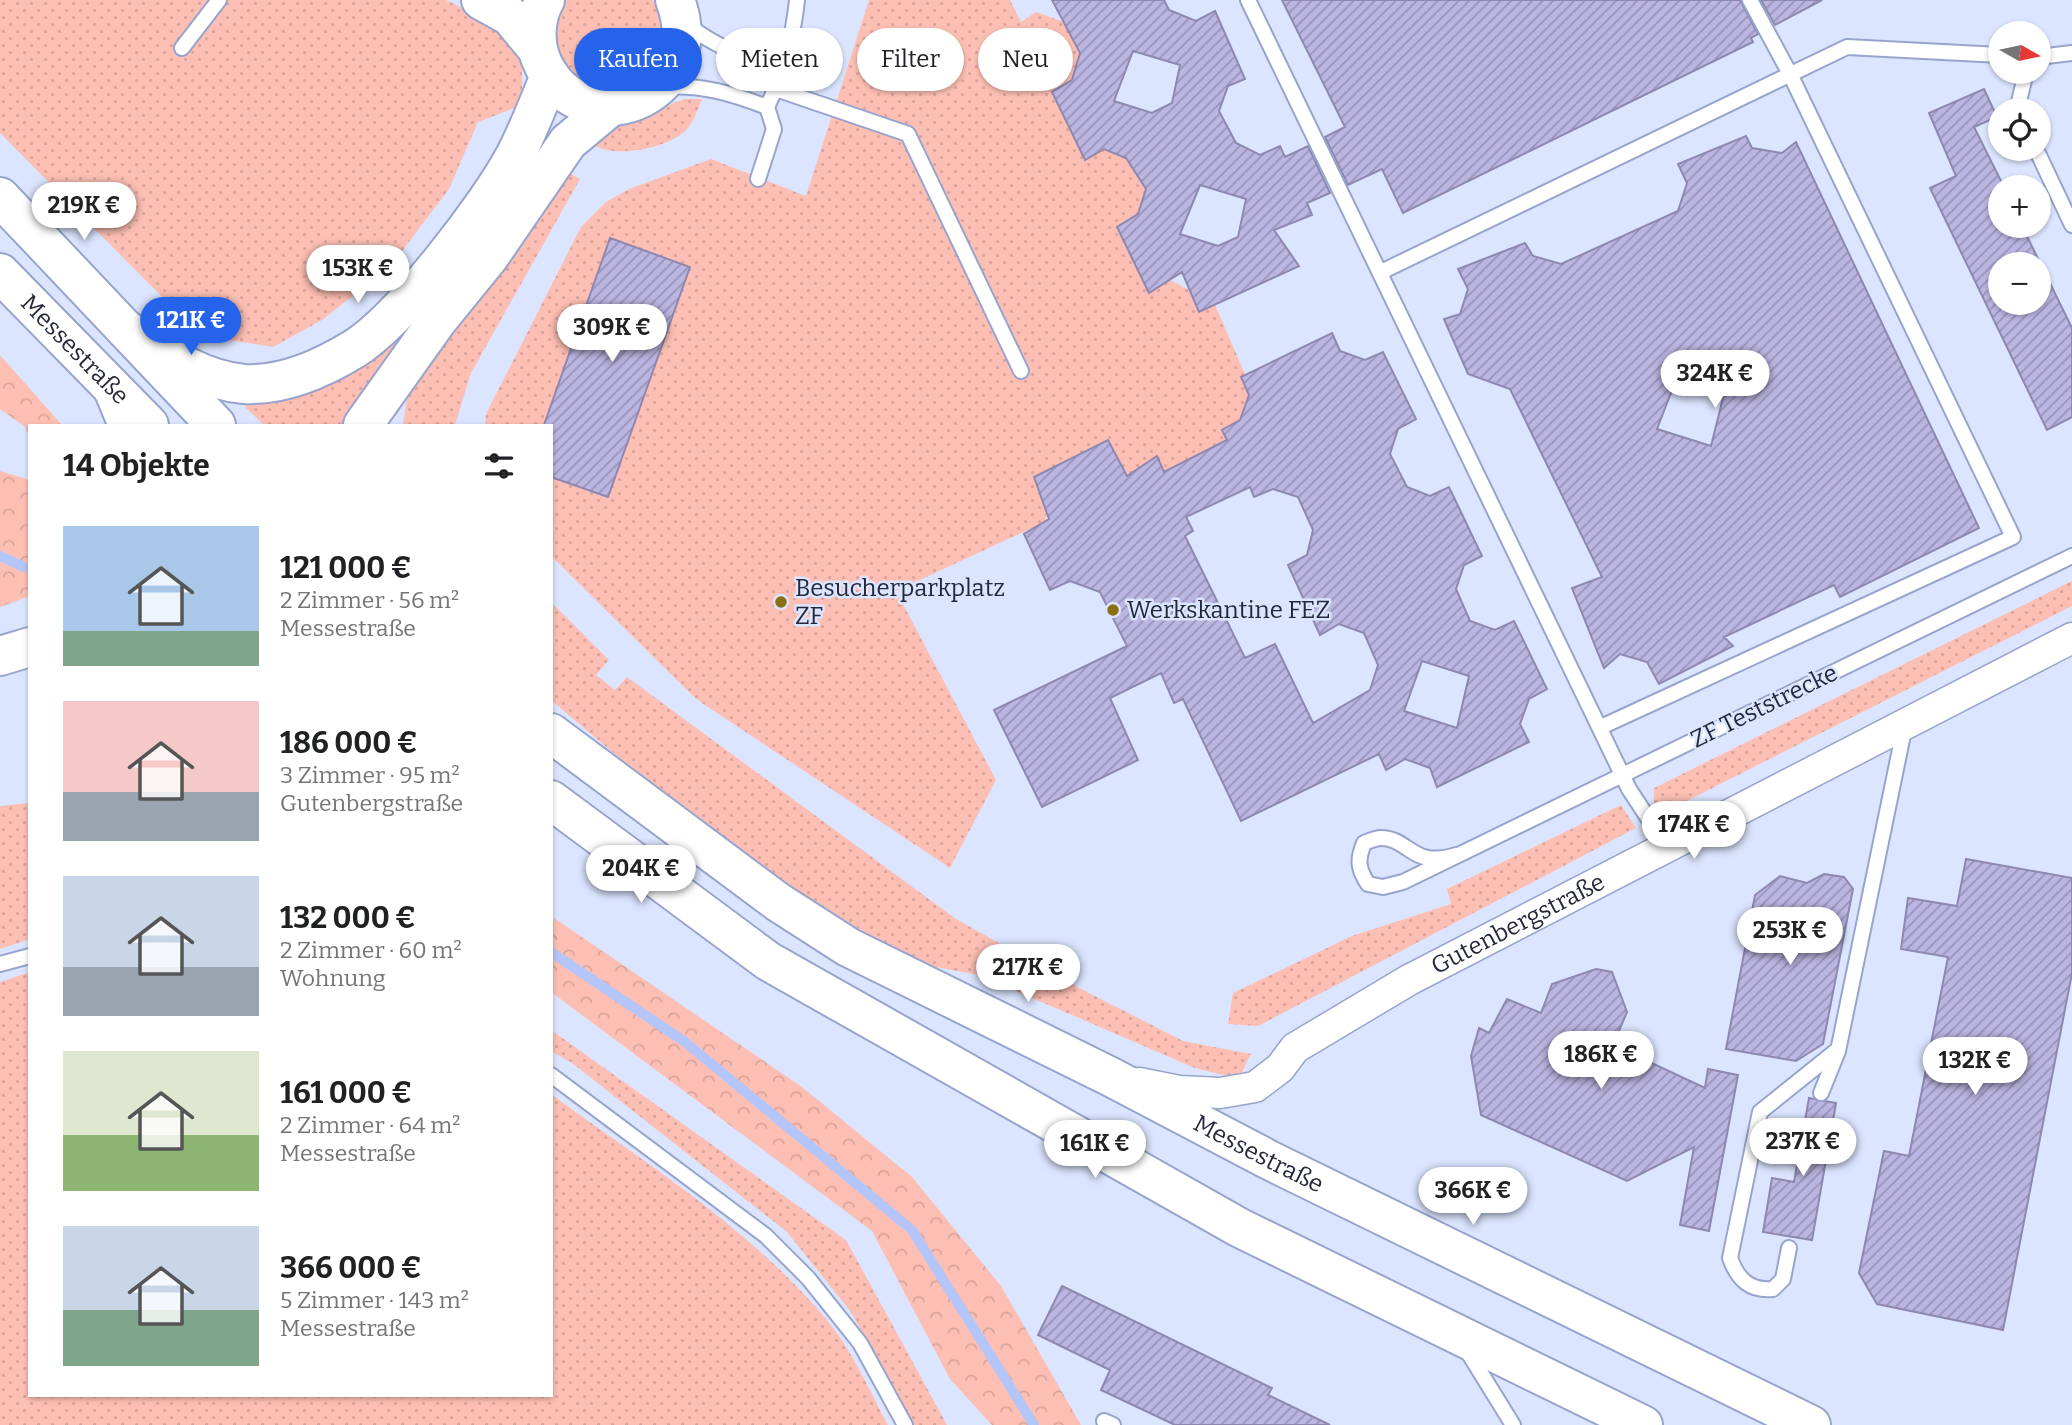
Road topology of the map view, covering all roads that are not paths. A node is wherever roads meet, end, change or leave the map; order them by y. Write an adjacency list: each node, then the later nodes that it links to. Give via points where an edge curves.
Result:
1 (219, 0): 11 (lane)
2 (481, 0): 15 (street, via 510,16)
3 (545, 0): 15 (street, via 537,29)
4 (797, 0): 9 (lane)
5 (1248, 0): 27 (lane)
6 (1750, 0): 16 (lane)
7 (678, 9): 8 (street); 10 (lane, via 702,37)
8 (680, 28)
9 (794, 28)
10 (716, 45)
11 (181, 48)
12 (2072, 52): 14 (lane)
13 (1988, 54): 16 (lane, via 1847,47)
14 (2051, 55)
15 (544, 63): 21 (street, via 566,93 587,104); 29 (street, via 515,156 405,303 355,348 300,376 244,384 190,369)
16 (1790, 74): 27 (lane); 43 (lane, via 2014,537)
17 (702, 87): 22 (lane)
18 (655, 91): 21 (street)
19 (775, 91): 22 (lane)
20 (801, 91): 30 (lane, via 908,134)
21 (610, 107): 31 (street, via 568,142 489,257)
22 (767, 107): 24 (lane, via 774,129)
23 (2042, 161): 26 (lane)
24 (758, 179)
25 (0, 197): 29 (street, Messestraße)
26 (2072, 225)
27 (1381, 272): 43 (lane)
28 (0, 273): 32 (street, Messestraße)
29 (125, 329): 35 (street, Messestraße)
30 (1021, 371)
31 (394, 382): 36 (street); 37 (street)
32 (114, 389): 33 (street); 34 (street, Messestraße)
33 (128, 424)
34 (148, 424)
35 (215, 424)
36 (364, 424)
37 (391, 424)
38 (2072, 556): 45 (lane, ZF Teststrecke)
39 (2072, 638): 42 (street, Gutenbergstraße)
40 (28, 648): 41 (street)
41 (0, 656)
42 (1906, 724): 47 (street, Gutenbergstraße); 51 (lane)
43 (1601, 727): 45 (lane)
44 (553, 734): 53 (street, Messestraße, via 778,902 848,947)
45 (1622, 774): 47 (lane); 48 (lane, ZF Teststrecke)
46 (553, 801): 56 (street, via 768,961 1240,1228)
47 (1667, 847): 53 (street, Gutenbergstraße, via 1409,981 1295,1048 1280,1068 1255,1087 1220,1093 1179,1091)
48 (1456, 855): 48 (lane, ZF Teststrecke, via 1442,859 1415,856 1381,838 1364,843 1358,858 1368,884 1383,887)
49 (28, 957): 50 (lane)
50 (0, 964)
51 (1838, 1051): 54 (lane); 55 (lane, via 1760,1112 1730,1258 1736,1275 1746,1283 1757,1290 1773,1289 1783,1279)
52 (553, 1076): 57 (lane, via 766,1236 808,1278 860,1343)
53 (1111, 1077): 60 (street, Messestraße, via 1269,1160)
54 (1821, 1093)
55 (1789, 1248)
56 (1455, 1333): 58 (lane); 59 (street)
57 (905, 1425)
58 (1513, 1425)
59 (1643, 1425)
60 (1811, 1425)

